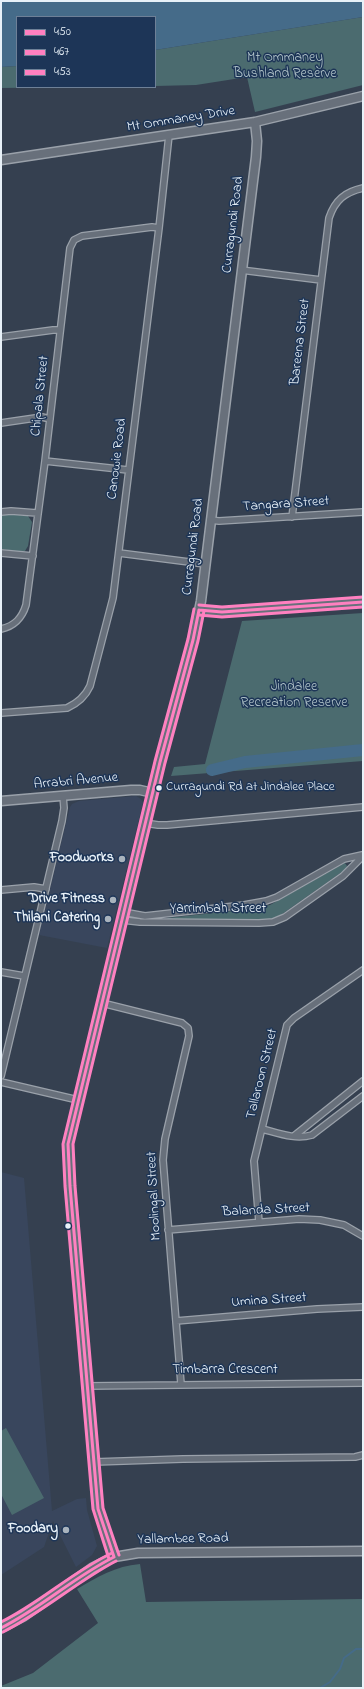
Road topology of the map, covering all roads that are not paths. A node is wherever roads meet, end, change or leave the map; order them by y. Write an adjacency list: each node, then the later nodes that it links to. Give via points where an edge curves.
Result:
1 (363, 96): 2 (street, Mt Ommaney Drive)
2 (255, 122): 3 (street, Mt Ommaney Drive); 7 (street, Curragundi Road, via 256,157)
3 (169, 135): 4 (street, Mt Ommaney Drive); 6 (street, Canowie Road)
4 (1, 160)
5 (363, 188): 8 (street, Bareena Street, via 345,194 338,199 332,209)
6 (159, 228): 9 (street, Chipala Street, via 82,236 74,240 68,259); 14 (street, Canowie Road)
7 (242, 270): 8 (street); 19 (street, Curragundi Road)
8 (321, 280): 18 (street, Bareena Street)
9 (60, 330): 10 (street); 11 (street, Chipala Street)
10 (1, 337)
11 (50, 419): 12 (street, via 42,417); 13 (street, Chipala Street)
12 (1, 423)
13 (45, 461): 14 (street); 17 (street, Chipala Street)
14 (128, 470): 21 (street, Canowie Road)
15 (1, 512): 17 (street)
16 (363, 512): 18 (street, Tangara Street)
17 (37, 513): 22 (street, Chipala Street)
18 (292, 517): 19 (street, Tangara Street)
19 (210, 520): 23 (street, Curragundi Road)
20 (1, 553): 22 (street)
21 (119, 553): 23 (street); 27 (street, Canowie Road, via 113,598 86,695 67,708)
22 (32, 556): 26 (street, Chipala Street, via 23,615 15,624)
23 (205, 564): 25 (street, Curragundi Road)
24 (363, 602): 25 (street, via 222,612)
25 (199, 610): 28 (street, Curragundi Road)
26 (1, 629)
27 (1, 713)
28 (153, 792): 29 (street, Arrabri Avenue, via 130,790); 32 (street, Curragundi Road)
29 (63, 796): 30 (street, Arrabri Avenue); 34 (street, via 63,818)
30 (1, 801)
31 (363, 807): 32 (street, via 162,825)
32 (146, 823): 36 (street, Curragundi Road)
33 (363, 855): 36 (street, Yarrimbah Street, via 344,859 277,897 261,902 145,916); 36 (street, Yarrimbah Street, via 343,876 285,917 271,922 160,922)
34 (46, 889): 35 (street, via 34,887); 39 (street)
35 (1, 890)
36 (122, 916): 40 (street, Curragundi Road)
37 (363, 970): 46 (street, Tallaroon Street, via 287,1025)
38 (1, 972): 39 (street)
39 (24, 976): 41 (street)
40 (102, 1003): 45 (street, Curragundi Road); 49 (street, Moolingal Street, via 182,1023 188,1028 189,1042 163,1148)
41 (1, 1076)
42 (363, 1081): 47 (street)
43 (1, 1082): 45 (street)
44 (363, 1096): 47 (street, via 312,1136)
45 (78, 1100): 55 (street, Curragundi Road, via 68,1157)
46 (262, 1129): 47 (street); 48 (street, Tallaroon Street, via 254,1161)
47 (294, 1136)
48 (259, 1222): 49 (street, Balanda Street); 50 (street, Balanda Street, via 320,1220 344,1225)
49 (168, 1230): 52 (street, Moolingal Street)
50 (363, 1236)
51 (363, 1307): 52 (street, Umina Street)
52 (176, 1321): 54 (street, Moolingal Street)
53 (363, 1383): 54 (street, Timbarra Crescent)
54 (180, 1384): 55 (street, Timbarra Crescent)
55 (87, 1386): 57 (street, Curragundi Road)
56 (363, 1455): 57 (street)
57 (94, 1462): 59 (street, Curragundi Road, via 98,1509)
58 (363, 1551): 59 (street, Yallambee Road, via 138,1553)
59 (114, 1557): 60 (street, Yallambee Road, via 92,1568 24,1616)
60 (1, 1628)

